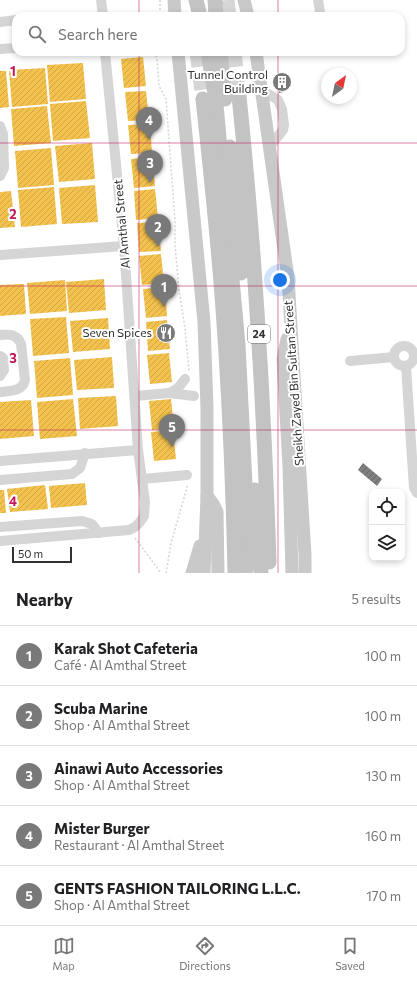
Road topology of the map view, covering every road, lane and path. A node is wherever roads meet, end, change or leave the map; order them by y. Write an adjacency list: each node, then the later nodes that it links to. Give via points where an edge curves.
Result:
1 (101, 0): 9 (street)
2 (160, 0): 10 (path)
3 (174, 0): 11 (main road)
4 (196, 0): 12 (highway)
5 (215, 0): 13 (highway)
6 (244, 0): 14 (main road)
7 (252, 0): 15 (main road)
8 (318, 0): 16 (street)
9 (102, 12)
10 (160, 12)
11 (175, 12)
12 (199, 12)
13 (216, 12)
14 (247, 12)
15 (254, 12)
16 (320, 12)
17 (12, 20): 18 (street)
18 (0, 22)
19 (12, 48): 20 (street)
20 (0, 50)
21 (105, 56): 33 (street, Al Amthal Street)
22 (156, 56): 43 (path, via 159,86 166,99 176,263)
23 (178, 56): 55 (main road, via 204,322)
24 (209, 56): 68 (highway, via 215,94 238,345 245,484)
25 (220, 56): 69 (highway, via 239,243)
26 (256, 56): 27 (main road, Sheikh Zayed Bin Sultan Street)
27 (262, 90): 31 (main road, Sheikh Zayed Bin Sultan Street); 31 (street, via 278,100 282,109 283,130)
28 (239, 96): 70 (highway, 24, via 261,362)
29 (203, 99): 67 (highway, via 222,295 229,401)
30 (0, 126): 32 (street, via 3,134 4,168)
31 (270, 146): 35 (main road, Sheikh Zayed Bin Sultan Street, via 288,278)
32 (0, 176)
33 (124, 246): 34 (street); 46 (street, Al Amthal Street)
34 (0, 255)
35 (290, 321): 61 (main road, Sheikh Zayed Bin Sultan Street); 71 (main road, via 283,359)
36 (0, 335): 44 (street, via 13,335 19,340 25,380 19,389)
37 (0, 356): 42 (street, via 3,358 4,370)
38 (416, 356): 39 (street, via 413,350 405,345 398,347); 41 (street, via 412,363)
39 (394, 357): 40 (street); 41 (street, via 397,363)
40 (350, 361)
41 (406, 366): 54 (street, via 414,488)
42 (0, 376)
43 (187, 378): 45 (street)
44 (0, 392)
45 (169, 393): 46 (street); 47 (street)
46 (135, 396): 48 (street, Al Amthal Street)
47 (194, 396)
48 (138, 450): 49 (street); 52 (street, Al Amthal Street)
49 (85, 453): 50 (street); 53 (street, via 80,468 72,474)
50 (0, 461)
51 (187, 475): 52 (street); 63 (path, via 189,474 188,484 174,528)
52 (142, 479): 57 (street, Al Amthal Street, via 144,516)
53 (0, 480)
54 (417, 493)
55 (207, 496): 58 (main road); 66 (main road, via 217,512)
56 (0, 527): 59 (street, via 82,521 92,524)
57 (129, 530): 59 (street); 62 (path)
58 (206, 532): 64 (main road); 65 (main road)
59 (99, 533): 60 (street)
60 (0, 540)
61 (305, 555): 72 (main road); 73 (main road)
62 (161, 573)
63 (166, 573)
64 (192, 573)
65 (204, 573)
66 (218, 573)
67 (235, 573)
68 (245, 573)
69 (261, 573)
70 (269, 573)
71 (292, 573)
72 (304, 573)
73 (311, 573)

